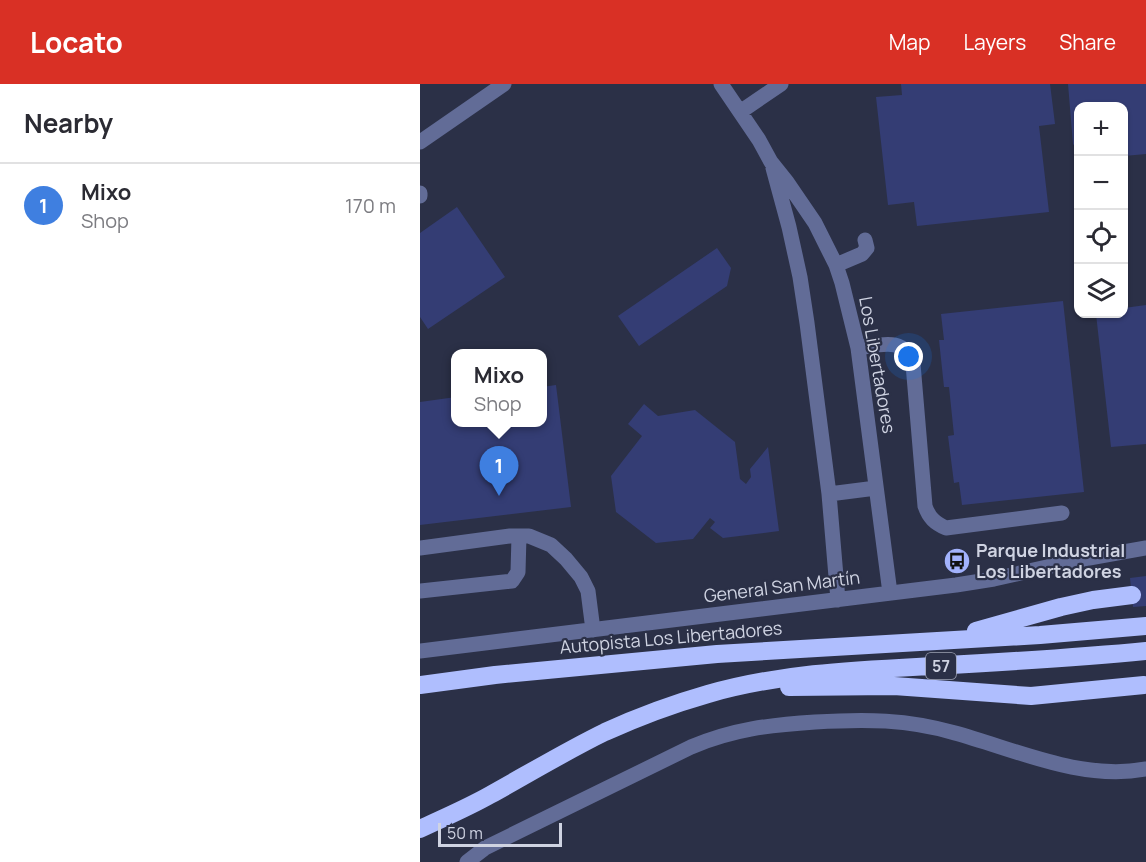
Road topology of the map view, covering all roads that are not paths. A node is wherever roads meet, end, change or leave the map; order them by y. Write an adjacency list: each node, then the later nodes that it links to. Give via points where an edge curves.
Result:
1 (504, 84): 5 (street)
2 (721, 84): 4 (street, Los Libertadores)
3 (780, 84): 4 (street)
4 (740, 112): 6 (street, Los Libertadores)
5 (420, 142)
6 (771, 162): 8 (street, Los Libertadores, via 810,216); 11 (street, Los Libertadores, via 800,277)
7 (865, 240): 8 (street, via 867,248 862,254)
8 (836, 265): 9 (street, Los Libertadores)
9 (858, 348): 10 (street, Los Libertadores); 12 (street, via 894,344 911,357 925,506 938,525 946,528)
10 (876, 488): 11 (street); 17 (street, Los Libertadores)
11 (829, 494): 19 (street, Los Libertadores)
12 (1062, 513)
13 (519, 536): 14 (street); 16 (street, via 518,572 512,581); 21 (street, via 551,545 567,559 588,591)
14 (420, 548)
15 (1146, 548): 17 (street, General San Martín, via 994,579)
16 (420, 591)
17 (890, 593): 19 (street, General San Martín)
18 (1132, 595): 22 (highway, Autopista Los Libertadores / 57, via 1061,607)
19 (837, 600): 21 (street, General San Martín)
20 (1146, 626): 22 (highway, Autopista Los Libertadores / 57)
21 (593, 630): 23 (street, General San Martín)
22 (926, 642): 25 (highway, Autopista Los Libertadores / 57, via 717,654)
23 (420, 651)
24 (1146, 651): 27 (highway, 57, via 817,673)
25 (420, 685)
26 (1144, 685): 27 (highway, 57, via 1032,696 869,685)
27 (710, 694): 29 (highway, 57, via 606,732)
28 (1146, 769): 30 (street, via 1110,772 1075,767 933,727 900,722 826,722 744,729 691,747 491,845)
29 (420, 829)
30 (467, 862)

